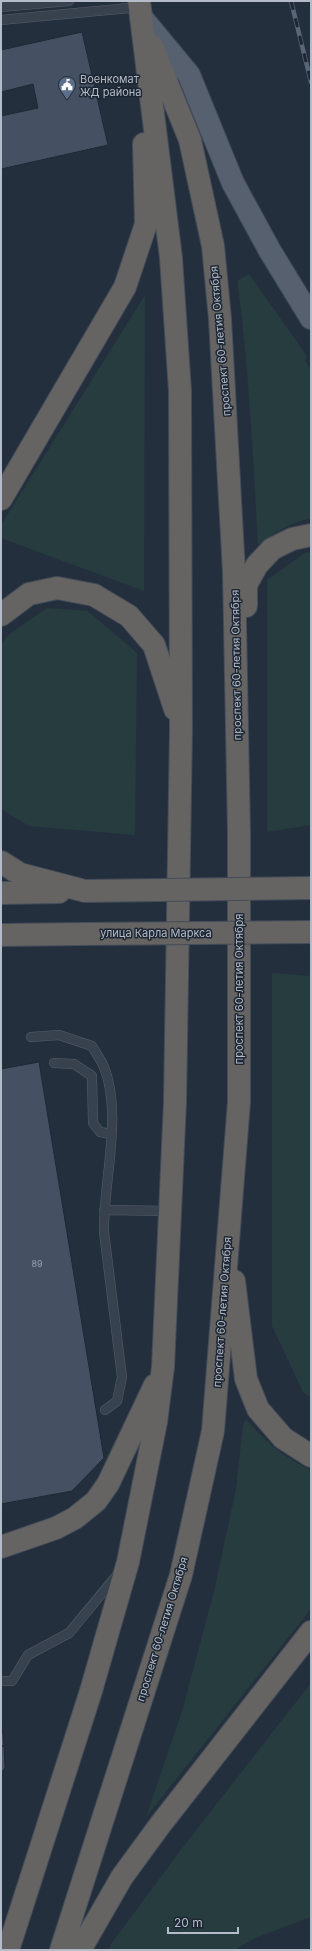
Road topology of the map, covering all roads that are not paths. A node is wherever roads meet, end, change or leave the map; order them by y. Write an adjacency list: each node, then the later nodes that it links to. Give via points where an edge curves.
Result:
1 (69, 1): 2 (lane)
2 (1, 7)
3 (140, 8): 4 (lane); 5 (main road, via 189,75 233,183); 6 (highway, via 146,224 125,287); 9 (highway, via 171,258 180,391); 10 (highway, проспект 60-летия Октября, via 190,140 212,246 225,389 234,572)
4 (1, 20)
5 (311, 318)
6 (1, 500)
7 (311, 536): 10 (highway, via 292,539 272,549 257,565 246,585)
8 (1, 615): 9 (highway, via 29,594 57,588 94,595 129,616 154,645)
9 (181, 729): 22 (highway, via 175,1094)
10 (239, 833): 19 (highway, проспект 60-летия Октября)
11 (1, 862): 13 (highway, via 20,874)
12 (311, 888): 13 (highway, bridge)
13 (85, 892): 14 (highway)
14 (1, 893)
15 (311, 932): 16 (highway, улица Карла Маркса, bridge)
16 (1, 935)
17 (31, 1037): 20 (lane, via 59,1035 92,1046 104,1068 109,1089)
18 (54, 1063): 20 (lane, via 74,1064 92,1076 93,1123 100,1132)
19 (239, 1102): 25 (highway, via 234,1277 246,1379 258,1409 283,1438); 31 (highway, проспект 60-летия Октября, via 213,1431 181,1575)
20 (111, 1134): 21 (lane, via 111,1158)
21 (104, 1210): 22 (lane); 24 (lane, via 104,1232 122,1377 117,1401)
22 (170, 1211): 23 (highway)
23 (163, 1367): 26 (highway, via 108,1484 96,1501 75,1518 56,1528); 27 (highway, via 156,1422)
24 (105, 1410)
25 (311, 1456)
26 (1, 1547)
27 (128, 1562): 29 (lane, via 69,1633 28,1655 12,1680); 30 (highway, via 91,1691)
28 (311, 1632): 32 (highway, via 160,1824 122,1877)
29 (1, 1681)
30 (8, 1950)
31 (61, 1950)
32 (80, 1950)

